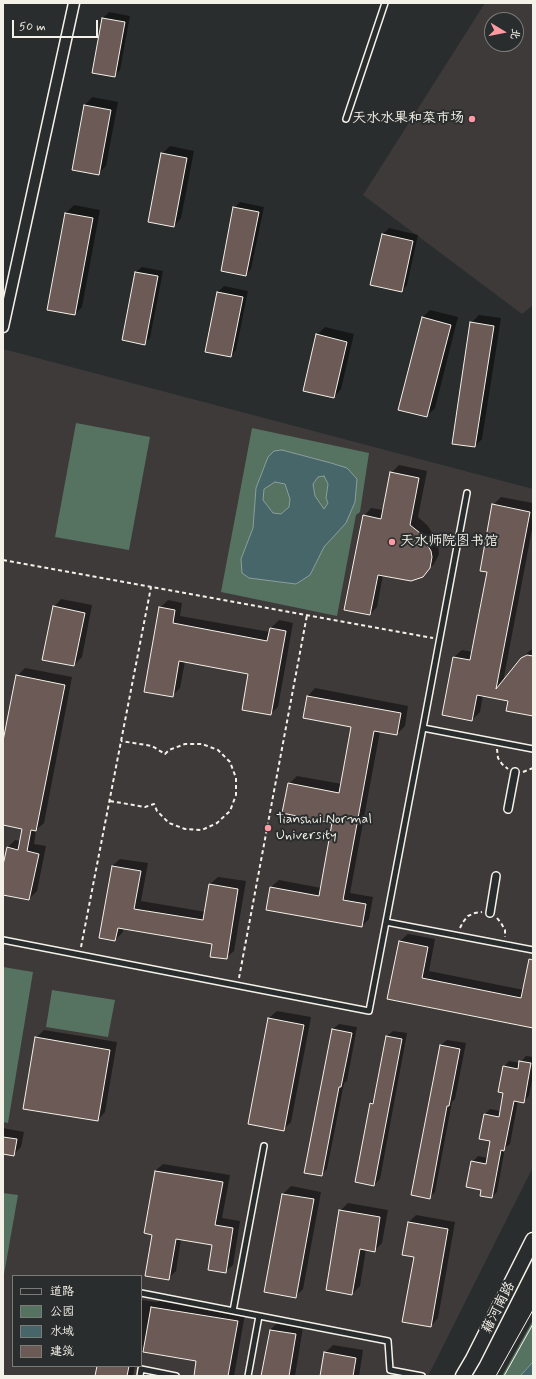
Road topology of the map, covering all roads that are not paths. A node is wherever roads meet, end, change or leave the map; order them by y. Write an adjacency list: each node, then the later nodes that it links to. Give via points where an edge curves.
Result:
1 (74, 3): 4 (street)
2 (385, 3): 3 (lane)
3 (346, 118)
4 (3, 327)
5 (467, 493): 6 (lane)
6 (423, 728): 7 (lane); 12 (lane)
7 (533, 749)
8 (515, 772): 9 (street)
9 (508, 809)
10 (496, 876): 11 (street)
11 (490, 914)
12 (386, 922): 13 (lane, via 370,1011); 14 (lane)
13 (3, 940)
14 (533, 950)
15 (264, 1146): 18 (lane)
16 (533, 1240): 24 (main road, 藉河南路)
17 (142, 1293): 18 (lane)
18 (233, 1311): 19 (lane)
19 (259, 1316): 22 (lane); 23 (lane, via 388,1341 390,1370)
20 (140, 1376): 21 (lane, via 141,1369)
21 (176, 1376)
22 (248, 1376)
23 (422, 1376)
24 (463, 1376)

